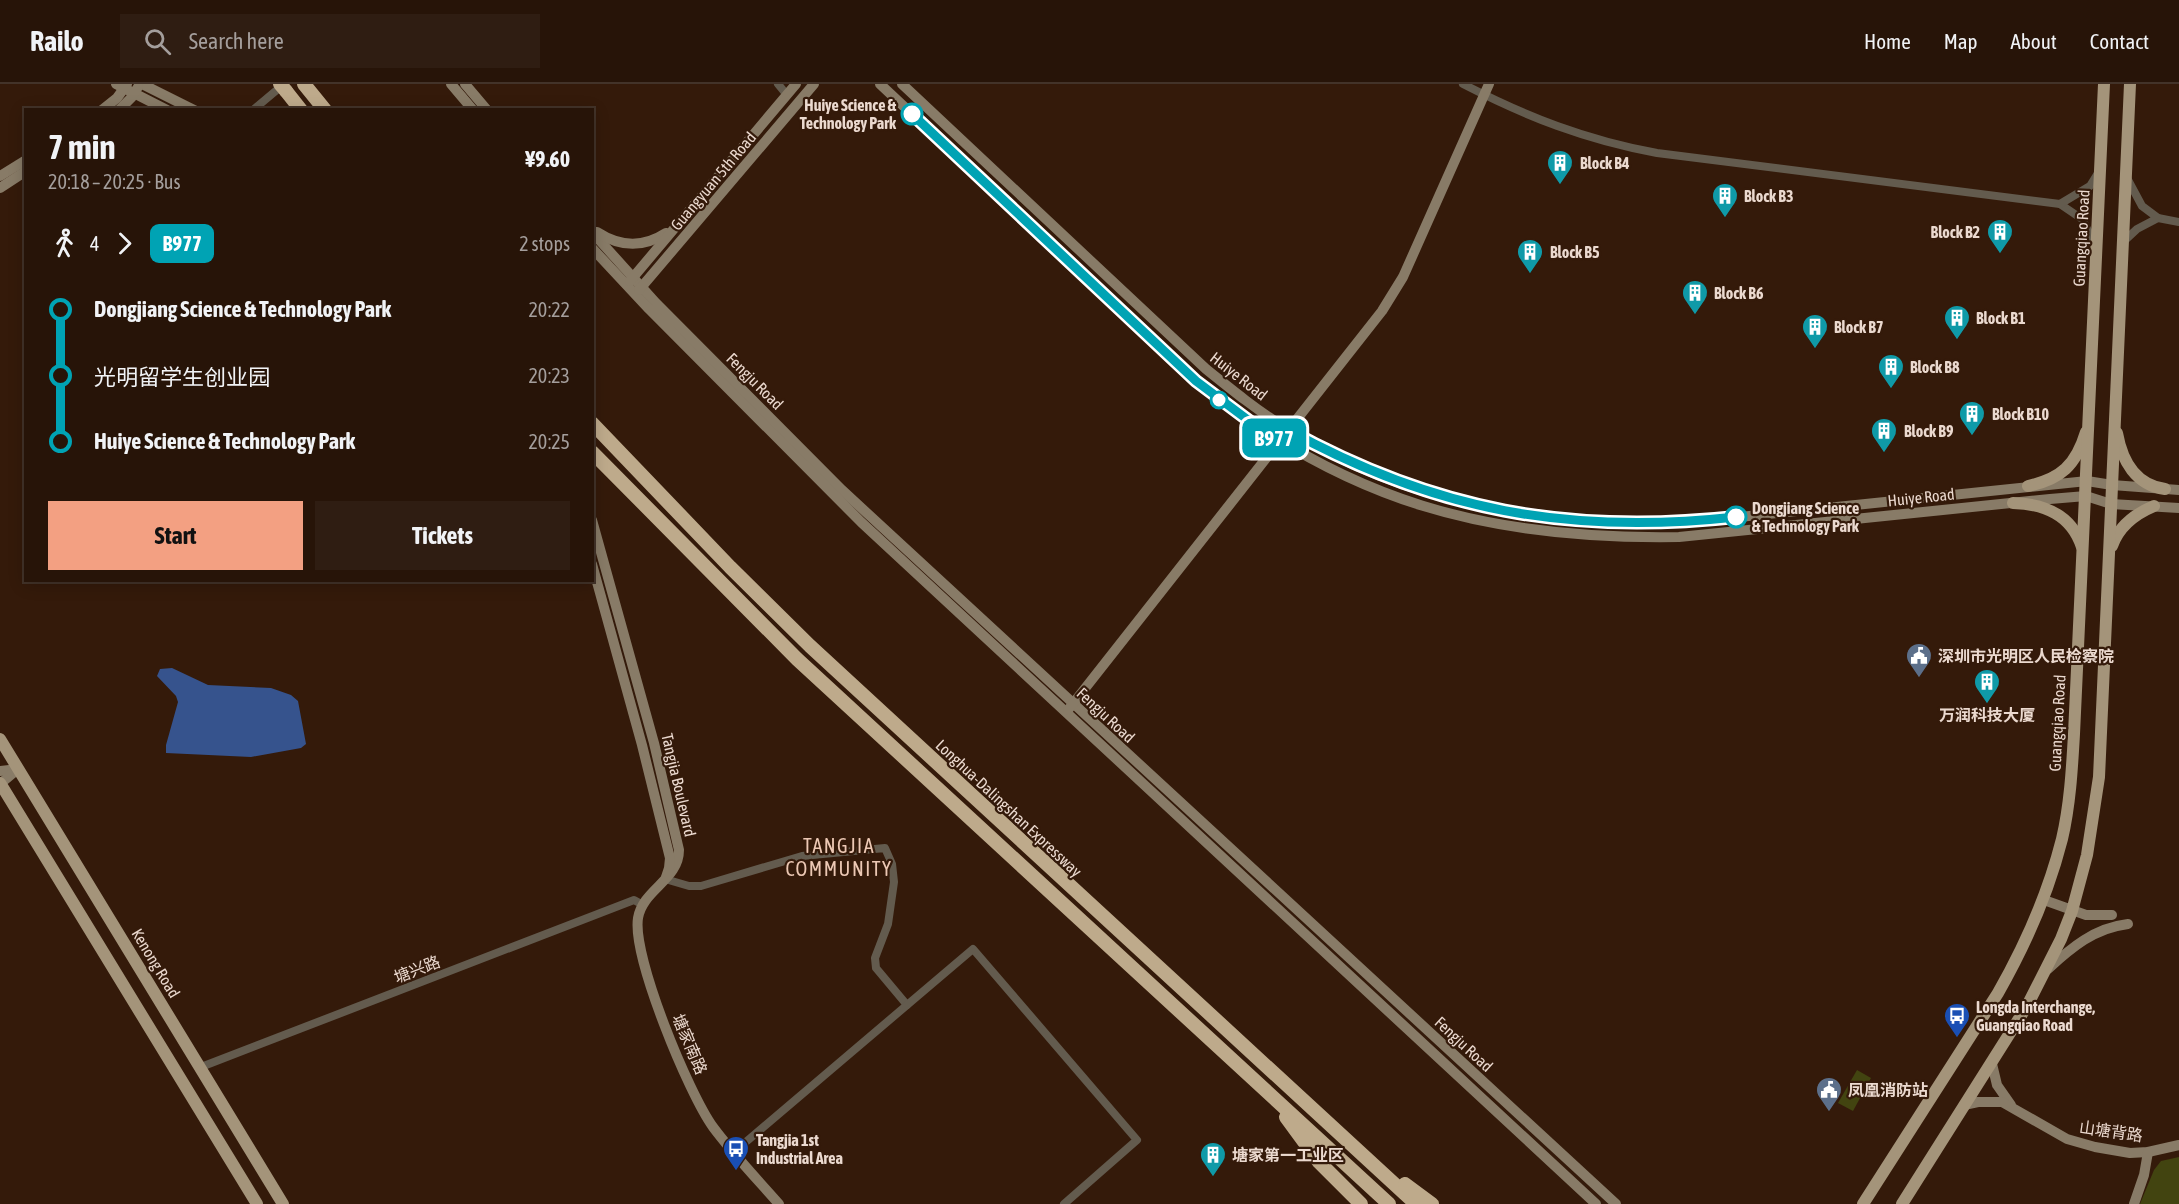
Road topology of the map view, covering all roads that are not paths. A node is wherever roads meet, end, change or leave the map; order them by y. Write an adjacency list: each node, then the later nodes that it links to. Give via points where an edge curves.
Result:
1 (451, 84): 24 (street)
2 (465, 84): 25 (street)
3 (778, 84): 15 (street)
4 (796, 84): 15 (street, Guangyuan 5th Road)
5 (814, 84): 41 (street, Guangyuan 5th Road)
6 (880, 84): 46 (street, Huiye Road, via 1196,381)
7 (902, 84): 45 (street, Huiye Road, via 1206,369)
8 (1463, 84): 16 (street)
9 (1489, 84): 16 (street)
10 (2104, 84): 27 (main road, Guangqiao Road)
11 (2130, 84): 30 (main road)
12 (305, 85): 23 (highway)
13 (131, 86): 17 (street); 18 (street); 19 (street); 20 (street)
14 (284, 86): 21 (street); 22 (highway)
15 (787, 95): 35 (street, Guangyuan 5th Road)
16 (1484, 95): 32 (street, via 1612,145); 45 (street, via 1403,277 1382,311)
17 (104, 108)
18 (120, 108)
19 (164, 108)
20 (189, 108)
21 (256, 108)
22 (300, 108)
23 (323, 108)
24 (471, 108)
25 (485, 108)
26 (24, 161): 29 (street)
27 (2101, 170): 32 (street, via 2090,186); 39 (main road, Guangqiao Road)
28 (24, 172): 31 (street)
29 (0, 176)
30 (2126, 177): 33 (street, via 2142,206); 38 (main road)
31 (0, 188)
32 (2060, 204): 39 (street, via 2082,219)
33 (2158, 218): 34 (street); 38 (street)
34 (2179, 222)
35 (676, 226): 36 (street, via 649,242 632,245 613,242); 41 (street, Guangyuan 5th Road)
36 (594, 231)
37 (594, 233): 41 (street, Fengju Road)
38 (2123, 242): 43 (main road)
39 (2096, 246): 42 (main road, Guangqiao Road)
40 (594, 250): 41 (street, Fengju Road)
41 (634, 286): 62 (street, Fengju Road, via 837,499)
42 (2089, 422): 48 (main road, Guangqiao Road); 50 (main road, via 2077,453 2062,473)
43 (2115, 422): 49 (main road); 51 (main road, via 2132,472 2150,486)
44 (594, 425): 80 (highway, Longhua-Dalingshan Expressway, via 810,646)
45 (1288, 430): 46 (street); 50 (street, Huiye Road, via 1348,462 1424,491 1502,511 1581,521 1678,522)
46 (1279, 441): 54 (street, Huiye Road, via 1332,470 1419,506 1500,526 1580,536 1679,537); 62 (street)
47 (597, 457): 77 (highway, Longhua-Dalingshan Expressway, via 797,659)
48 (2087, 482): 49 (street, Huiye Road); 50 (street, Huiye Road); 53 (main road, Guangqiao Road)
49 (2112, 485): 51 (street, Huiye Road); 55 (main road)
50 (2028, 486)
51 (2165, 489): 52 (street, Huiye Road)
52 (2179, 490)
53 (2086, 496): 54 (street, Huiye Road); 55 (street, Huiye Road); 59 (main road, Guangqiao Road)
54 (2013, 503): 59 (main road, via 2056,512 2075,530)
55 (2111, 504): 56 (street, Huiye Road); 60 (main road)
56 (2154, 507): 57 (street, Huiye Road); 60 (main road, via 2130,519)
57 (2179, 508)
58 (594, 527): 67 (street, Tangjia Boulevard, via 654,742 679,850 677,865)
59 (2083, 552): 68 (main road, Guangqiao Road, via 2068,803)
60 (2109, 553): 70 (main road, via 2099,777 2087,855)
61 (594, 571): 67 (street, Tangjia Boulevard, via 670,858)
62 (1069, 709): 92 (street, Fengju Road); 93 (street, Fengju Road)
63 (0, 739): 64 (main road, Kenong Road)
64 (18, 769): 65 (street); 66 (street); 76 (main road, Kenong Road)
65 (0, 771)
66 (0, 784): 84 (main road)
67 (666, 879): 69 (street); 74 (street, via 701,886 802,856 885,848 894,882 888,924 875,958 876,968)
68 (2044, 900): 70 (street); 94 (main road, Guangqiao Road, via 1998,993)
69 (643, 905): 76 (street, 塘兴路, via 633,900); 82 (street, 塘家南路, via 639,949 657,1005 699,1105)
70 (2072, 910): 71 (street); 73 (main road)
71 (2112, 915)
72 (2127, 924): 73 (street, via 2091,935)
73 (2045, 972): 75 (main road)
74 (907, 1005): 82 (street); 87 (street, via 973,949 1137,1140)
75 (1992, 1064): 78 (main road); 79 (street, via 2000,1092)
76 (201, 1067): 85 (main road, Kenong Road)
77 (1267, 1092): 88 (highway, via 1319,1162); 89 (highway, Longhua-Dalingshan Expressway)
78 (1965, 1105): 79 (street, via 1996,1100); 95 (main road)
79 (2011, 1105): 83 (street, 山塘背路, via 2067,1140 2118,1151)
80 (1314, 1110): 90 (highway, Longhua-Dalingshan Expressway); 91 (highway)
81 (2179, 1145): 83 (street, 山塘背路)
82 (734, 1152): 86 (street, 塘家南路)
83 (2148, 1152): 96 (street)
84 (257, 1204)
85 (283, 1204)
86 (779, 1204)
87 (1064, 1204)
88 (1361, 1204)
89 (1389, 1204)
90 (1416, 1204)
91 (1432, 1204)
92 (1596, 1204)
93 (1616, 1204)
94 (1863, 1204)
95 (1902, 1204)
96 (2134, 1204)

